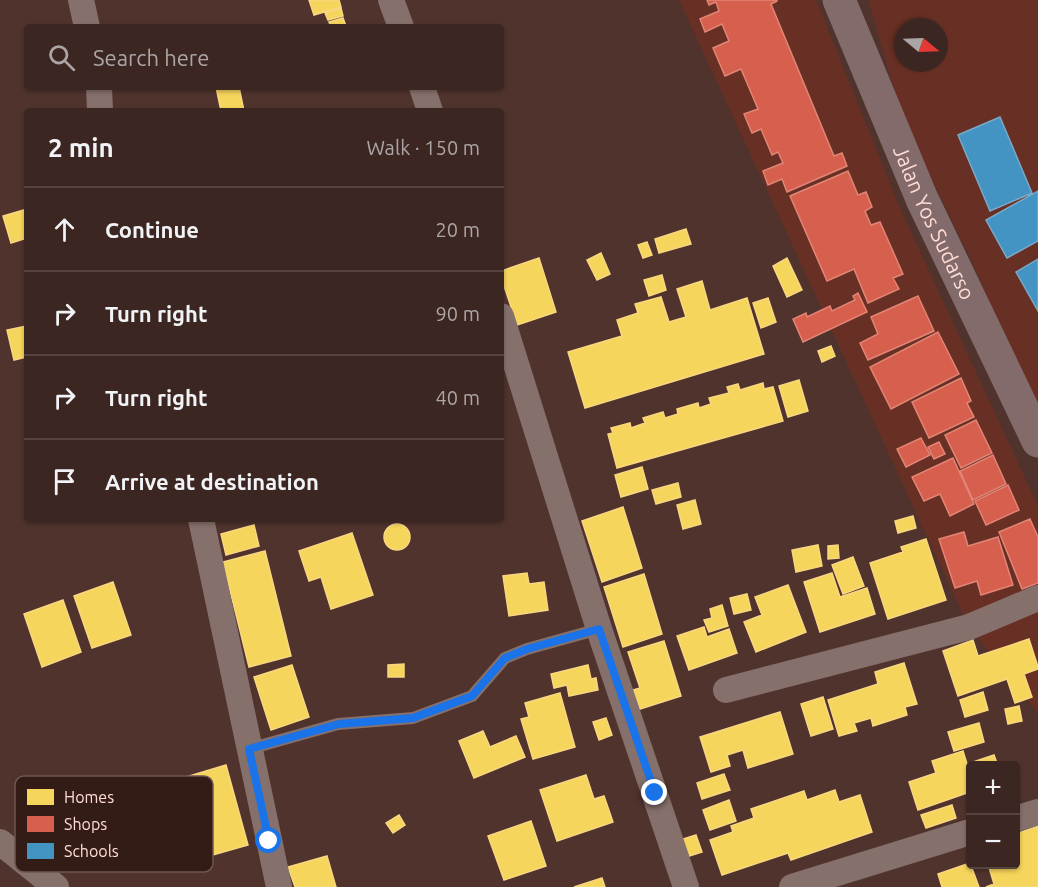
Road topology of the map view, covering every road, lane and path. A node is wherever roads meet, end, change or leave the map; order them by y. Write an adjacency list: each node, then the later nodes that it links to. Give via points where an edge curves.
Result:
1 (81, 0): 4 (street)
2 (391, 0): 5 (street)
3 (838, 0): 11 (main road, Jalan Yos Sudarso, via 922,199)
4 (86, 24)
5 (400, 24)
6 (99, 90): 8 (street)
7 (423, 90): 9 (street)
8 (100, 108)
9 (429, 108)
10 (504, 326): 14 (street)
11 (1038, 441)
12 (202, 522): 16 (street)
13 (1038, 598): 15 (street, via 969,627)
14 (599, 629): 16 (lane, via 505,658 472,696 413,718 339,724); 25 (street)
15 (726, 690)
16 (249, 749): 24 (street)
17 (1038, 812): 18 (street)
18 (1020, 818)
19 (966, 833): 26 (street)
20 (0, 842): 21 (street)
21 (15, 854)
22 (37, 872): 23 (street)
23 (56, 887)
24 (279, 887)
25 (686, 887)
26 (792, 887)

